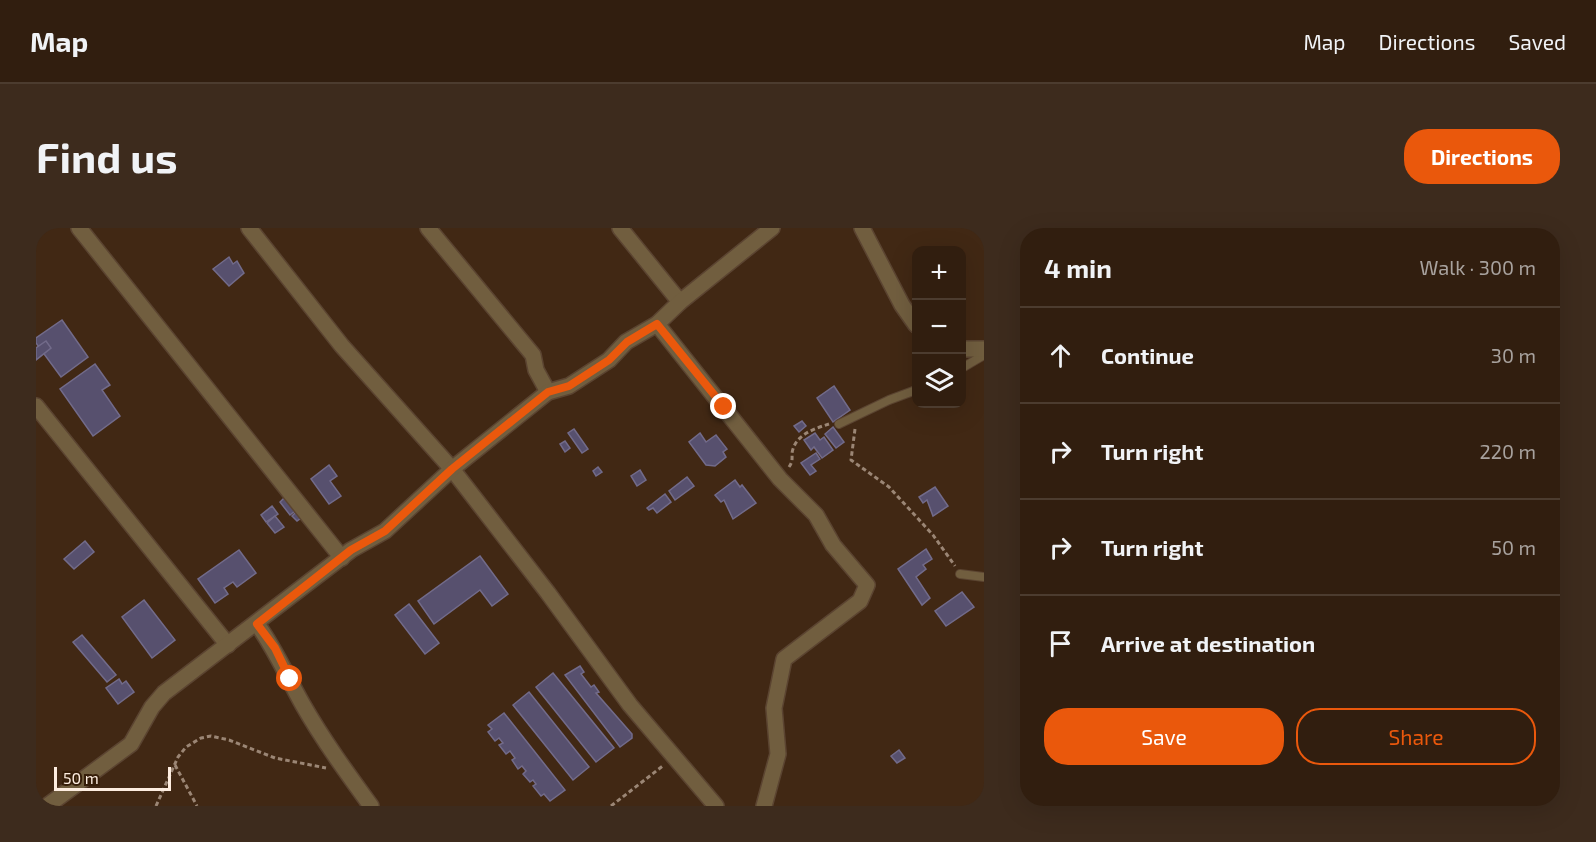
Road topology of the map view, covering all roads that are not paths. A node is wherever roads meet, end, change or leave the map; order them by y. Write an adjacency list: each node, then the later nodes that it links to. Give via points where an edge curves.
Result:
1 (79, 228): 19 (street)
2 (249, 228): 18 (street, via 342,346)
3 (429, 228): 15 (street, via 533,355)
4 (620, 228): 7 (street)
5 (772, 228): 7 (street)
6 (862, 228): 8 (street)
7 (681, 302): 9 (street)
8 (912, 319)
9 (657, 324): 15 (street, via 569,386); 27 (street, via 780,479 816,515 833,545 867,585 860,601 784,660 774,708 778,754)
10 (966, 349): 11 (street)
11 (984, 349)
12 (984, 355): 13 (lane)
13 (966, 366)
14 (912, 391): 17 (lane)
15 (548, 392): 18 (street)
16 (36, 406): 23 (street)
17 (839, 424)
18 (452, 469): 19 (street, via 385,531); 26 (street, via 673,759)
19 (342, 558): 22 (street)
20 (960, 574): 21 (lane)
21 (984, 577)
22 (257, 624): 23 (street); 25 (street, via 275,648 302,704)
23 (228, 645): 24 (street, via 164,693 131,744)
24 (47, 806)
25 (371, 806)
26 (716, 806)
27 (764, 806)

